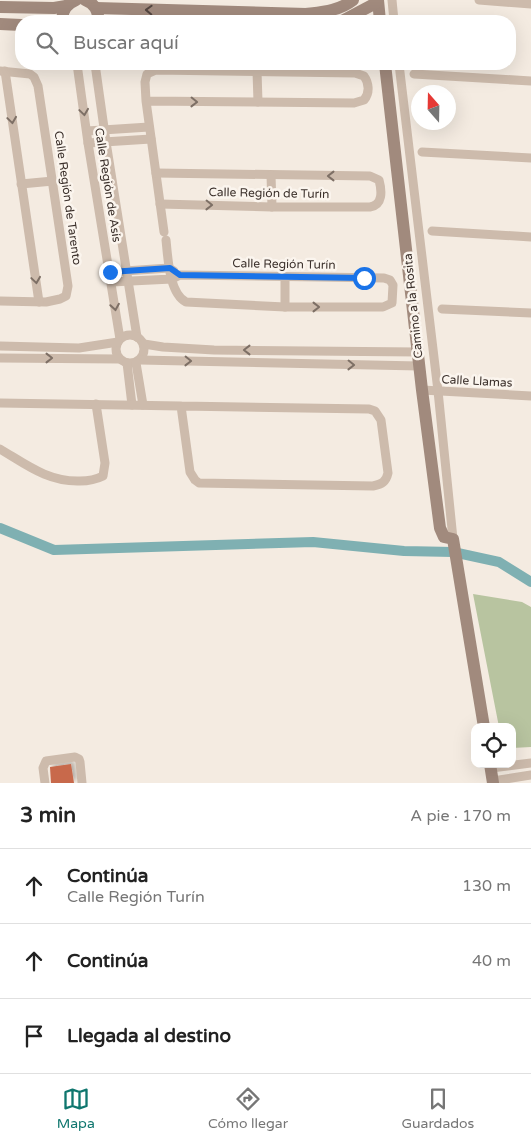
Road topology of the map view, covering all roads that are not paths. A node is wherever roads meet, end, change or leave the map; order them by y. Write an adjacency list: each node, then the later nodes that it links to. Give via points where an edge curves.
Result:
1 (85, 0): 9 (street)
2 (352, 0): 9 (street, one-way to 9, via 333,10 306,14)
3 (392, 0): 14 (street)
4 (478, 0): 7 (street)
5 (378, 1): 12 (street); 13 (street)
6 (71, 2): 8 (street, via 54,8); 10 (street)
7 (531, 4)
8 (0, 8)
9 (96, 8): 11 (street)
10 (63, 15)
11 (98, 15)
12 (353, 15)
13 (379, 15)
14 (393, 15)
15 (0, 24): 16 (street)
16 (15, 25)
17 (79, 70): 29 (street, Calle Región de Asís, one-way to 29)
18 (96, 70): 28 (street, Calle Región de Asís)
19 (386, 70): 59 (street, Camino a la Rosita)
20 (400, 70): 65 (street, Camino a la Rosita)
21 (3, 71): 37 (street, Calle Región de Tarento, via 34,77); 38 (street, one-way to 38)
22 (257, 71): 25 (street, via 151,71 145,78); 26 (street); 26 (street, via 355,73 364,76 368,83 367,97 360,102)
23 (414, 74): 24 (street)
24 (531, 81)
25 (146, 101): 26 (street, one-way to 26); 27 (street)
26 (258, 102)
27 (149, 128): 28 (street, Calle Región de Asís); 30 (street)
28 (104, 130): 29 (street, Calle Región de Asís); 31 (street, Calle Región de Asís)
29 (87, 132): 32 (street, Calle Región de Asís)
30 (151, 139): 31 (street, Calle Región de Asís); 35 (street)
31 (106, 142): 32 (street, Calle Región de Asís); 44 (street, Calle Región de Asís)
32 (88, 143): 45 (street, Calle Región de Asís)
33 (422, 152): 34 (street)
34 (531, 158)
35 (156, 173): 36 (street); 39 (street)
36 (271, 175): 40 (street); 40 (street, Calle Región de Turín, one-way to 36, via 370,207 377,205 380,198 379,180 370,176)
37 (53, 181): 38 (street); 51 (street, Calle Región de Tarento, via 68,292 60,299)
38 (22, 184): 51 (street, one-way to 51)
39 (160, 204): 40 (street, Calle Región de Turín, one-way to 40); 43 (street)
40 (272, 207)
41 (432, 231): 42 (street)
42 (531, 236)
43 (170, 268): 44 (street); 46 (street)
44 (128, 270): 45 (street); 48 (street, Calle Región de Asís)
45 (110, 272): 49 (street, Calle Región de Asís)
46 (176, 277): 47 (street, Calle Región Turín); 48 (street, Calle Región Turín); 52 (street, Calle Región Turín, via 175,291 181,300 192,304)
47 (285, 277): 52 (street); 52 (street, Calle Región Turín, one-way to 47, via 383,307 393,300 393,285 387,278)
48 (129, 281): 49 (street, Calle Región Turín); 55 (street, Calle Región de Asís)
49 (111, 282): 56 (street, Calle Región de Asís, one-way to 56)
50 (0, 301): 51 (street, Calle Región de Tarento)
51 (39, 302)
52 (285, 307)
53 (442, 309): 54 (street)
54 (531, 313)
55 (140, 340): 56 (street, via 131,335); 58 (street, one-way to 55, via 163,347); 61 (street, via 145,350)
56 (119, 341): 57 (street, via 79,348); 61 (street, via 116,351)
57 (0, 346)
58 (277, 350): 59 (street); 62 (street)
59 (418, 352): 63 (street, Camino a la Rosita)
60 (0, 358): 61 (street, one-way to 61)
61 (130, 361): 62 (street, one-way to 62); 69 (street); 70 (street)
62 (277, 363): 63 (street, one-way to 63)
63 (419, 366): 64 (street, Camino a la Rosita)
64 (422, 390): 65 (street, Calle Llamas); 73 (street, Camino a la Rosita, via 440,528 444,537)
65 (438, 391): 66 (street, Calle Llamas); 73 (street, Camino a la Rosita)
66 (531, 396)
67 (0, 404): 68 (street)
68 (96, 404): 69 (street); 72 (street, via 105,463 102,476 96,480 56,480)
69 (132, 405): 70 (street)
70 (143, 405): 71 (street)
71 (181, 406): 71 (street, via 190,472 199,483 373,486 386,480 388,473 381,420 375,411)
72 (0, 449)
73 (454, 545): 74 (street, Camino a la Rosita)
74 (483, 723)
75 (531, 763): 76 (street)
76 (492, 774): 77 (street)
77 (531, 775)
78 (45, 783): 79 (street, via 43,768 46,761 75,757 80,762)
79 (82, 783)

